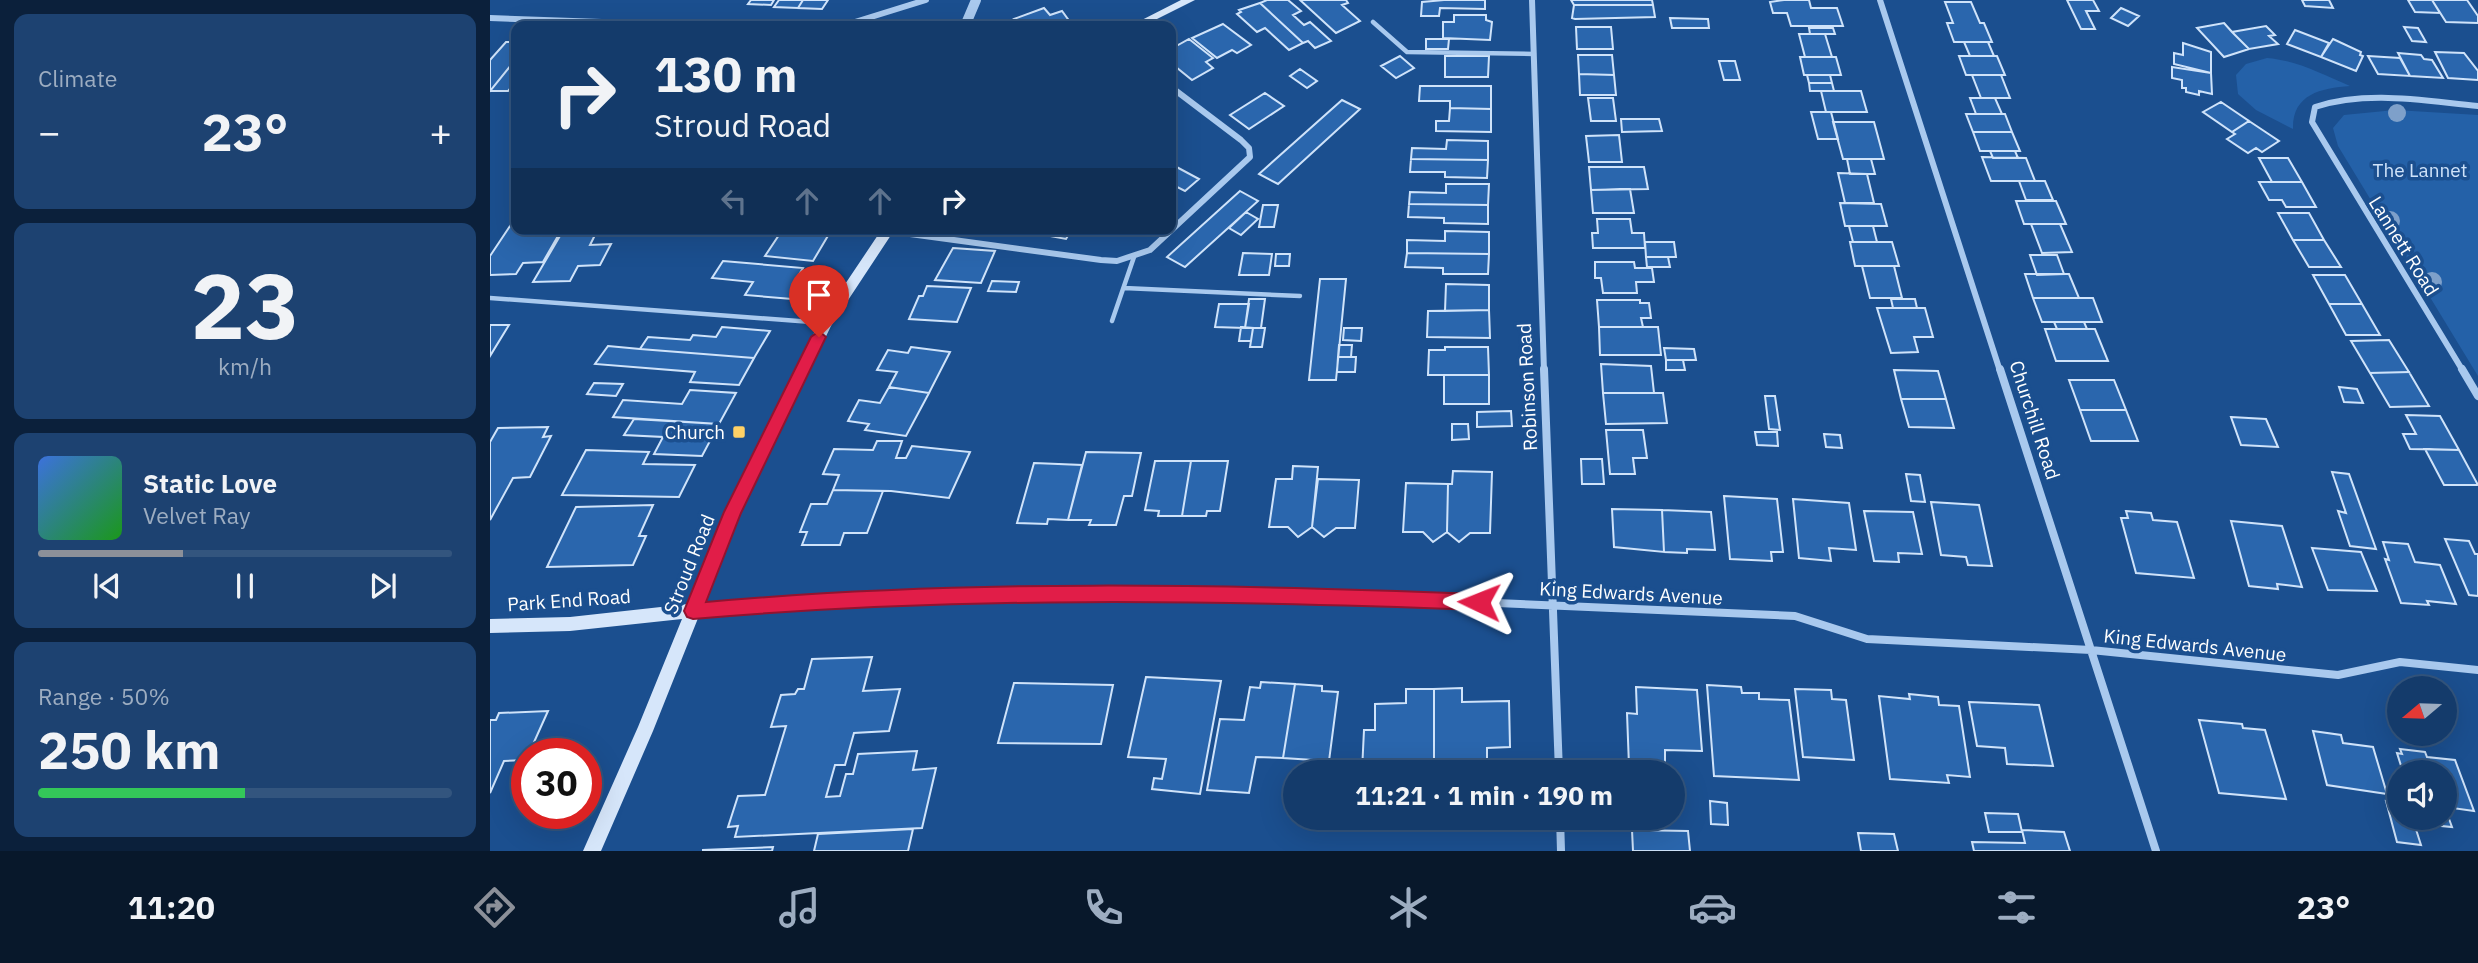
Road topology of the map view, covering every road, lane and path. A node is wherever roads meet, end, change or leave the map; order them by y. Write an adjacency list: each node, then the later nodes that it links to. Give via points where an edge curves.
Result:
1 (926, 0): 8 (street)
2 (976, 0): 9 (street)
3 (1190, 0): 10 (main road)
4 (1532, 0): 12 (street, Robinson Road)
5 (1880, 0): 29 (street, Churchill Road)
6 (490, 18): 7 (street)
7 (576, 21)
8 (858, 21)
9 (967, 21)
10 (1146, 21)
11 (1373, 22): 12 (lane, via 1407,52)
12 (1534, 54): 26 (street, Robinson Road)
13 (1176, 91): 15 (street, Stroud Road, via 1250,148 1250,157)
14 (2478, 106): 25 (street, Lannett Road, via 2360,98 2315,107 2312,122)
15 (1176, 226)
16 (885, 235): 24 (main road, Stroud Road)
17 (924, 235): 19 (street, Stroud Road, via 1101,260)
18 (1167, 235): 19 (street, Stroud Road)
19 (1134, 257): 20 (lane)
20 (1124, 288): 21 (lane); 23 (lane)
21 (1300, 296)
22 (490, 298): 24 (lane)
23 (1112, 321)
24 (826, 323): 27 (main road, Stroud Road, via 733,512)
25 (2478, 396)
26 (1554, 605): 27 (street, King Edwards Avenue, via 1314,595 1072,592 828,600); 29 (street, King Edwards Avenue, via 1794,616 1867,639); 31 (street, Robinson Road)
27 (693, 611): 28 (main road, Park End Road, via 570,624); 33 (main road, Stroud Road)
28 (490, 626)
29 (2091, 650): 30 (street, King Edwards Avenue, via 2338,675 2400,662); 35 (street, Churchill Road)
30 (2478, 670)
31 (1559, 760)
32 (1560, 830): 34 (street)
33 (592, 851)
34 (1561, 851)
35 (2156, 851)

